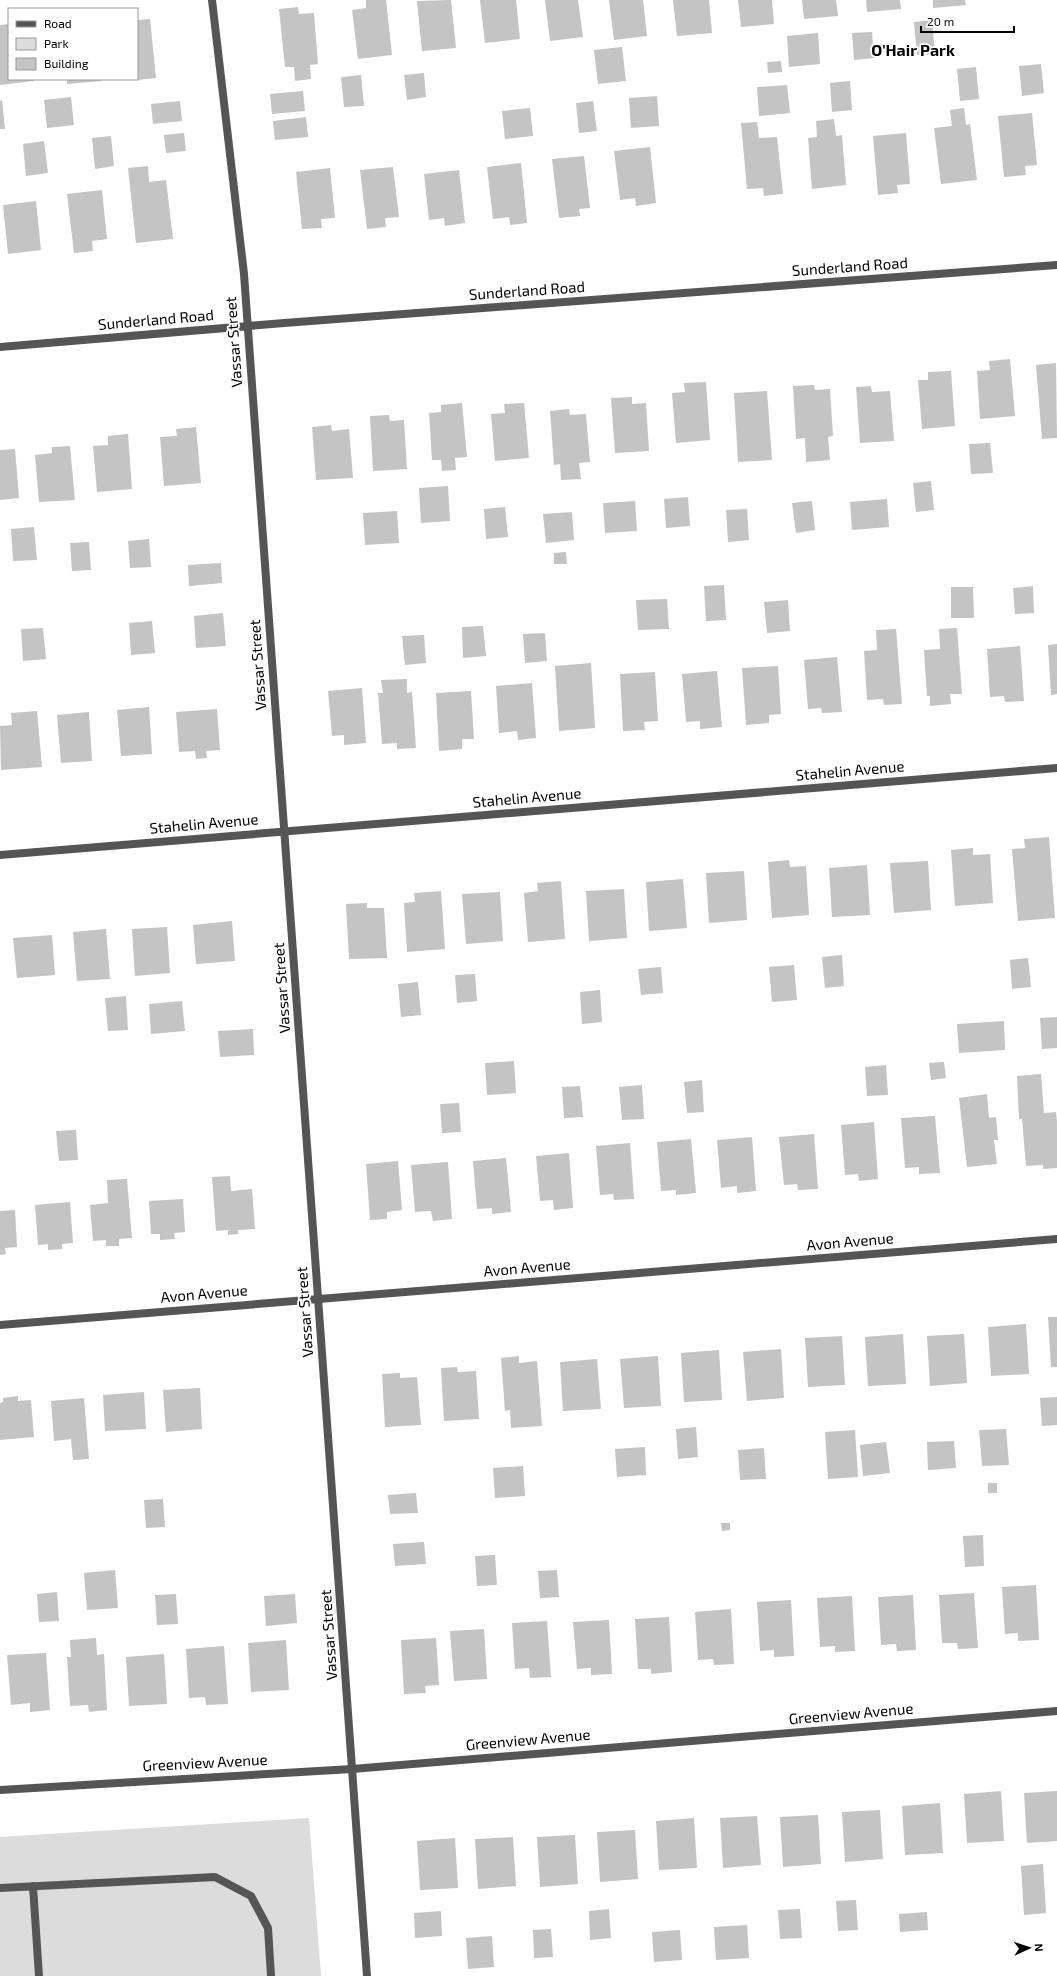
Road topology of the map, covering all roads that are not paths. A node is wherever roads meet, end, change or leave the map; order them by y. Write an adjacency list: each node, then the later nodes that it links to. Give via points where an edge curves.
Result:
1 (212, 0): 3 (street, Vassar Street, via 244,274)
2 (1057, 265): 3 (street, Sunderland Road)
3 (247, 327): 4 (street, Sunderland Road); 6 (street, Vassar Street)
4 (0, 347)
5 (1057, 768): 6 (street, Stahelin Avenue)
6 (285, 832): 7 (street, Stahelin Avenue); 9 (street, Vassar Street)
7 (0, 855)
8 (1057, 1239): 9 (street, Avon Avenue)
9 (319, 1300): 10 (street, Avon Avenue); 12 (street, Vassar Street)
10 (0, 1325)
11 (1057, 1711): 12 (street, Greenview Avenue)
12 (352, 1768): 13 (street, Greenview Avenue); 18 (street, Vassar Street)
13 (0, 1790)
14 (34, 1886): 15 (street); 16 (street); 17 (street, via 215,1877 251,1896 268,1928)
15 (0, 1888)
16 (39, 1976)
17 (271, 1976)
18 (367, 1976)

